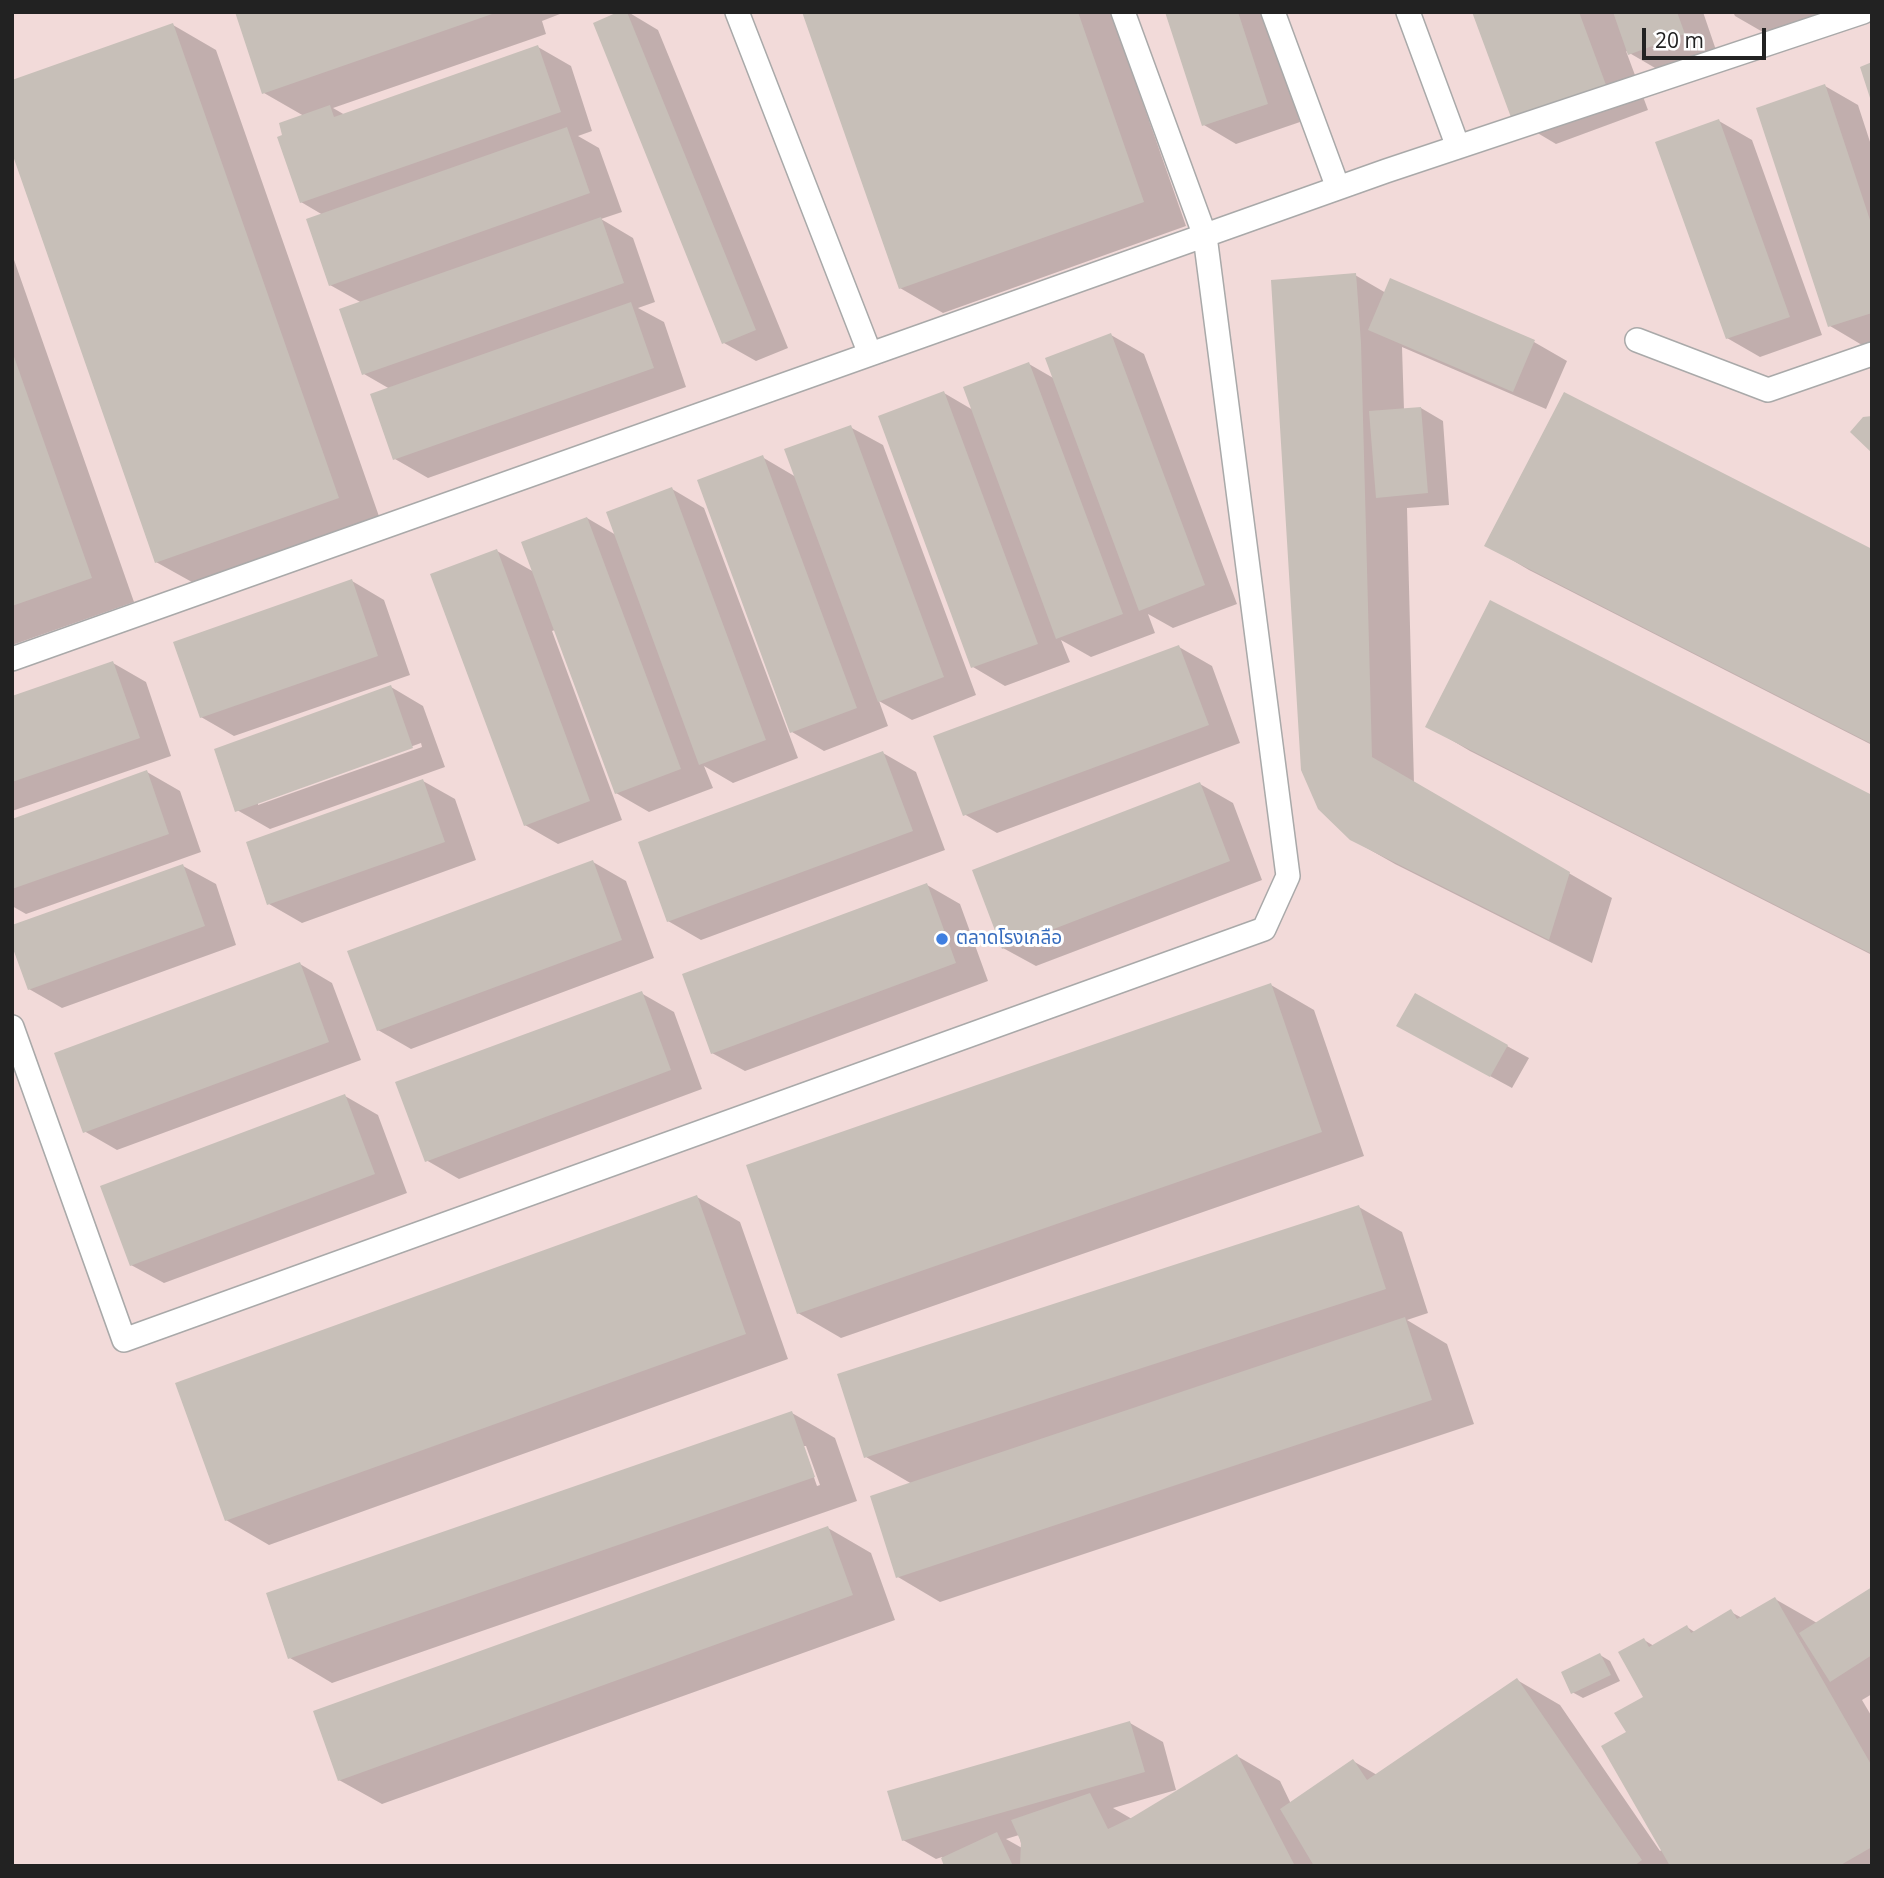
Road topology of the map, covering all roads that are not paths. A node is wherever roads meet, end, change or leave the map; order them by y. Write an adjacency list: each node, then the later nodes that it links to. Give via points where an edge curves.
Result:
1 (737, 12): 10 (lane)
2 (1124, 12): 8 (lane)
3 (1273, 12): 7 (lane)
4 (1408, 12): 6 (lane)
5 (1863, 12): 6 (lane)
6 (1458, 147): 7 (lane)
7 (1338, 188): 8 (lane)
8 (1205, 236): 10 (lane); 13 (lane, via 1288,876 1264,929 124,1340)
9 (1637, 340): 11 (lane, via 1768,390)
10 (870, 354): 12 (lane)
11 (1872, 354)
12 (12, 659)
13 (12, 1027)

